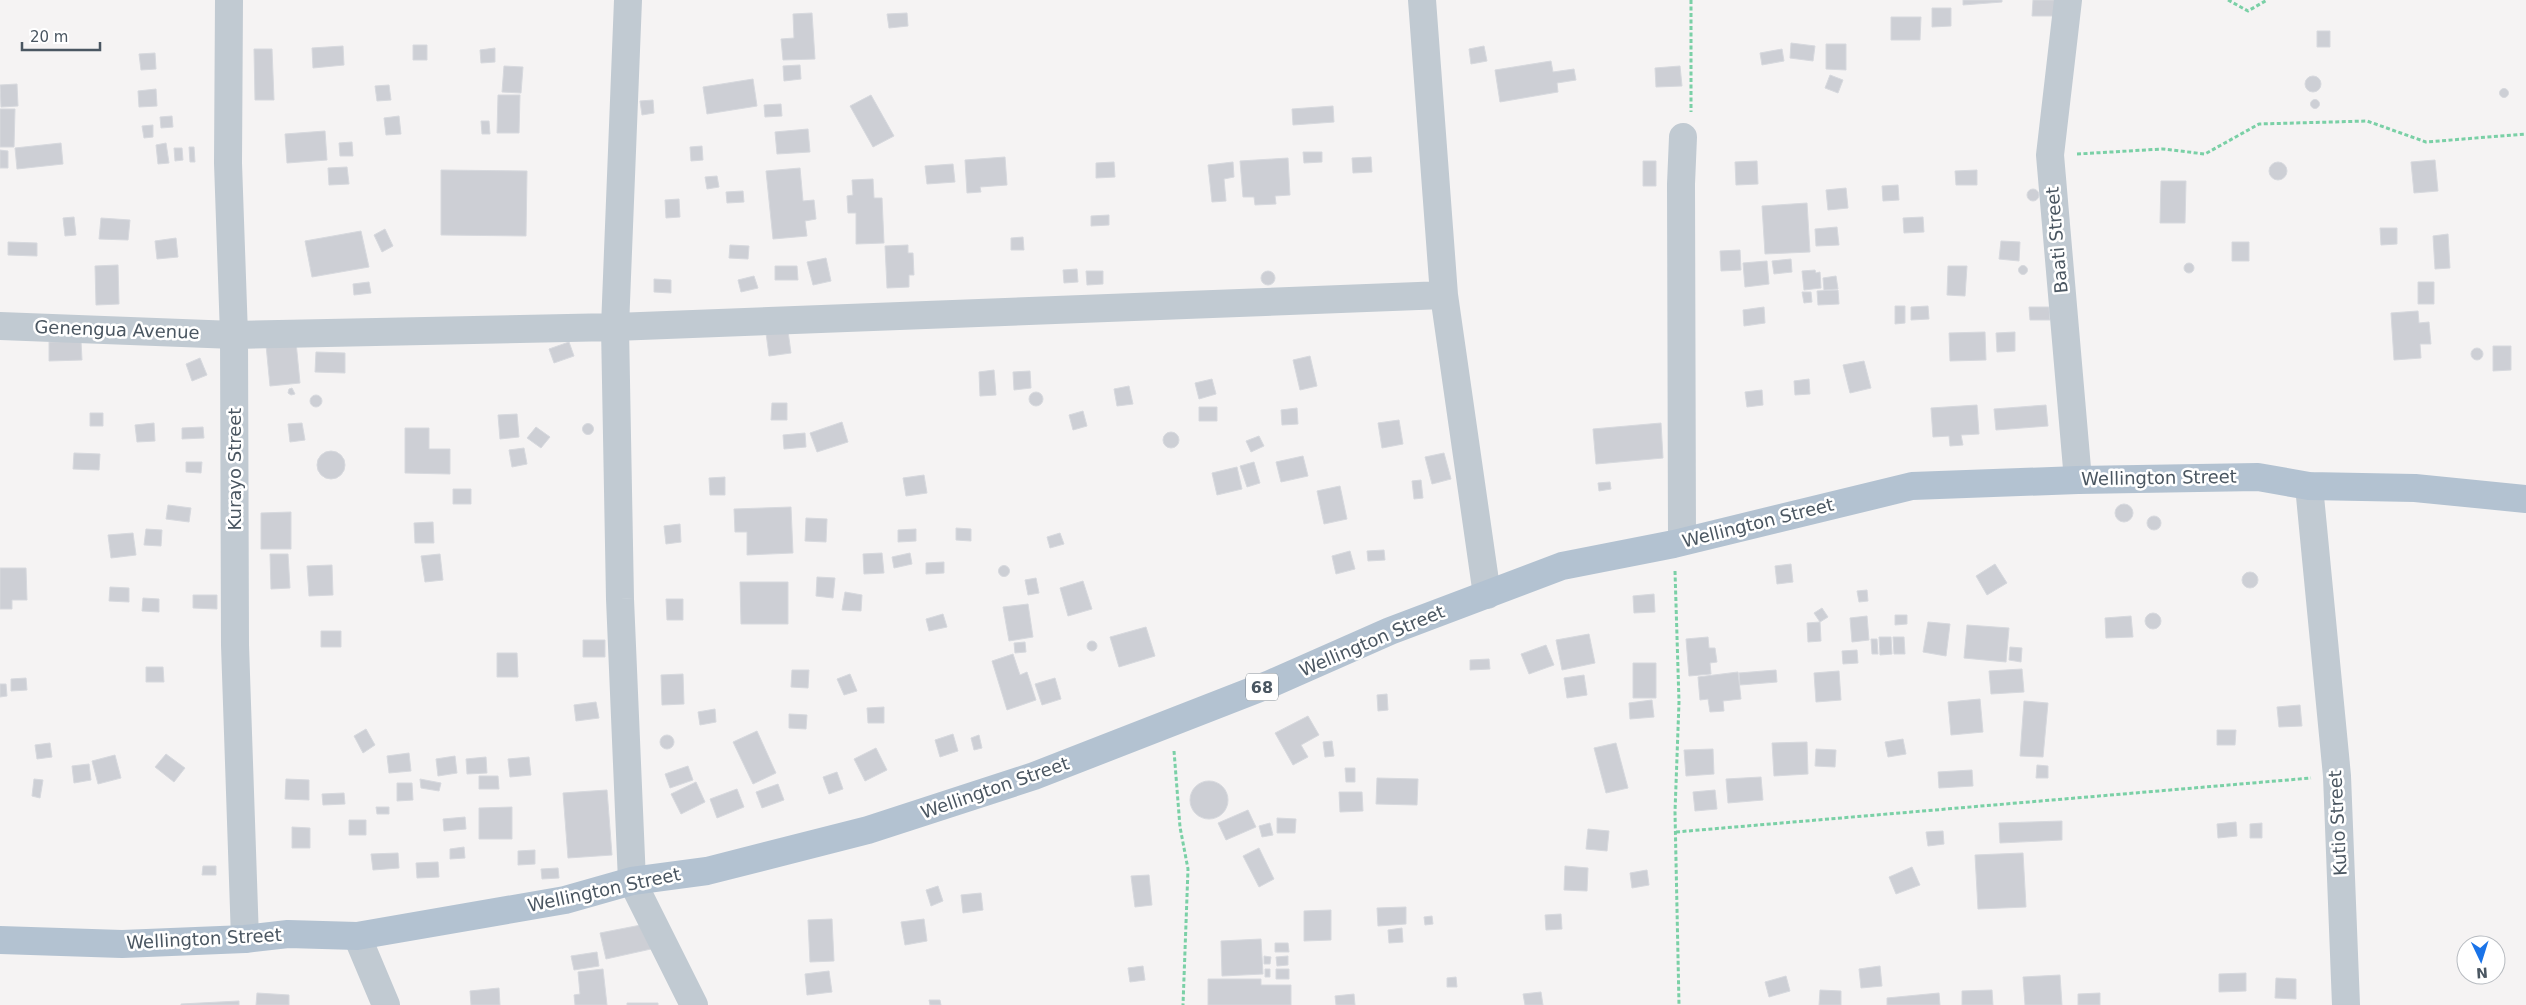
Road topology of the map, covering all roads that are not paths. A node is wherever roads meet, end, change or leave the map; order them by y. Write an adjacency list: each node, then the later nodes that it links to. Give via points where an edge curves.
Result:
1 (229, 0): 9 (street, Kurayo Street, via 228,163)
2 (628, 0): 8 (street)
3 (1422, 0): 6 (street)
4 (2068, 0): 10 (street, Baati Street, via 2050,155)
5 (1683, 136): 13 (street)
6 (1444, 295): 8 (street, Genengua Avenue); 14 (street)
7 (0, 326): 9 (street, Genengua Avenue)
8 (615, 327): 9 (street, Genengua Avenue); 15 (street, via 620,599)
9 (234, 335): 17 (street, Kurayo Street, via 235,645)
10 (2078, 480): 11 (main road, Wellington Street / 68, via 2258,477); 13 (main road, Wellington Street / 68, via 1912,486)
11 (2309, 486): 12 (main road, Wellington Street / 68, via 2415,488); 21 (street, Kutio Street, via 2337,776)
12 (2526, 499)
13 (1678, 543): 14 (main road, Wellington Street / 68, via 1562,566)
14 (1487, 595): 15 (main road, Wellington Street / 68, via 1390,631 1270,684 1034,776 868,830 707,870)
15 (632, 881): 16 (main road, Wellington Street / 68, via 565,900); 20 (street)
16 (357, 936): 17 (main road, Wellington Street / 68, via 288,934); 19 (street)
17 (245, 939): 18 (main road, Wellington Street / 68, via 122,944)
18 (0, 940)
19 (386, 1005)
20 (694, 1005)
21 (2346, 1005)

